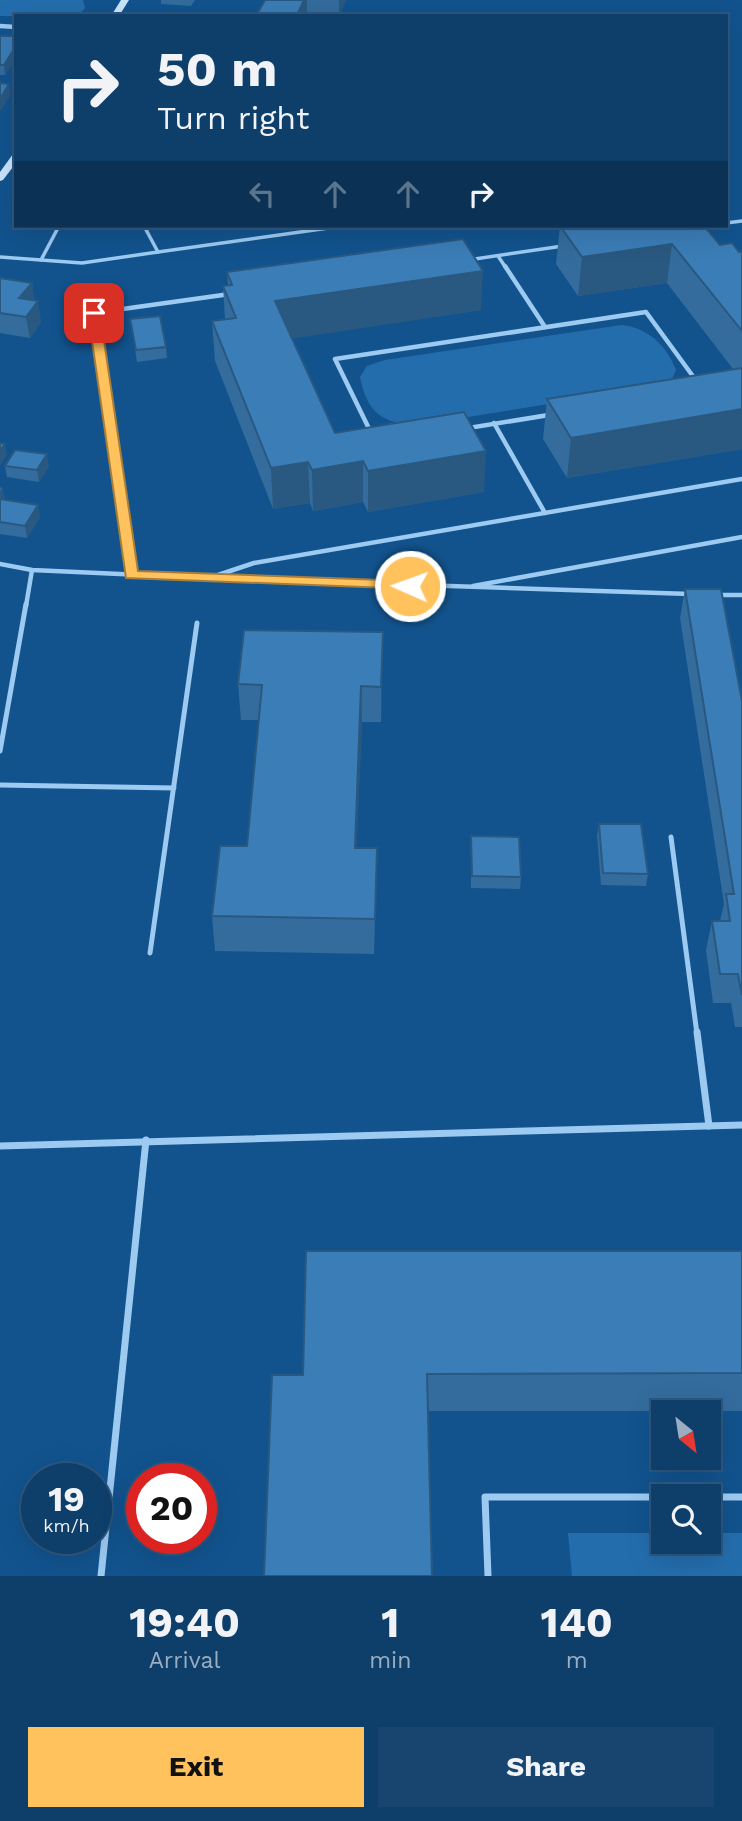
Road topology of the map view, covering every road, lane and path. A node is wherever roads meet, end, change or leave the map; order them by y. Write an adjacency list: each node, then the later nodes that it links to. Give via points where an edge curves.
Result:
1 (14, 159): 2 (street)
2 (0, 178)
3 (58, 228): 10 (lane)
4 (146, 228): 7 (lane)
5 (329, 228): 7 (lane)
6 (564, 246): 8 (lane)
7 (158, 252): 10 (lane, via 82,263)
8 (498, 256): 11 (lane); 13 (lane)
9 (0, 257): 10 (lane)
10 (41, 260)
11 (458, 261)
12 (233, 293): 20 (lane, via 94,313)
13 (545, 327): 14 (lane, via 646,312 703,390); 14 (lane, via 335,359 376,443)
14 (494, 423): 16 (lane)
15 (742, 479): 16 (lane)
16 (545, 513): 21 (lane, via 254,563)
17 (742, 537): 22 (lane)
18 (0, 564): 19 (lane)
19 (32, 570): 20 (lane); 27 (lane)
20 (131, 575): 21 (lane)
21 (208, 578): 22 (lane)
22 (462, 588): 23 (lane)
23 (702, 594)
24 (715, 594): 25 (lane)
25 (742, 595)
26 (197, 623): 29 (lane)
27 (0, 751)
28 (0, 785): 29 (lane)
29 (174, 788): 31 (lane)
30 (671, 837): 33 (lane)
31 (150, 953)
32 (742, 1125): 33 (lane)
33 (709, 1126): 34 (lane)
34 (146, 1140): 35 (lane); 39 (lane)
35 (0, 1146)
36 (651, 1497): 40 (lane, via 485,1497)
37 (721, 1497): 38 (lane)
38 (742, 1497)
39 (101, 1576)
40 (488, 1576)

